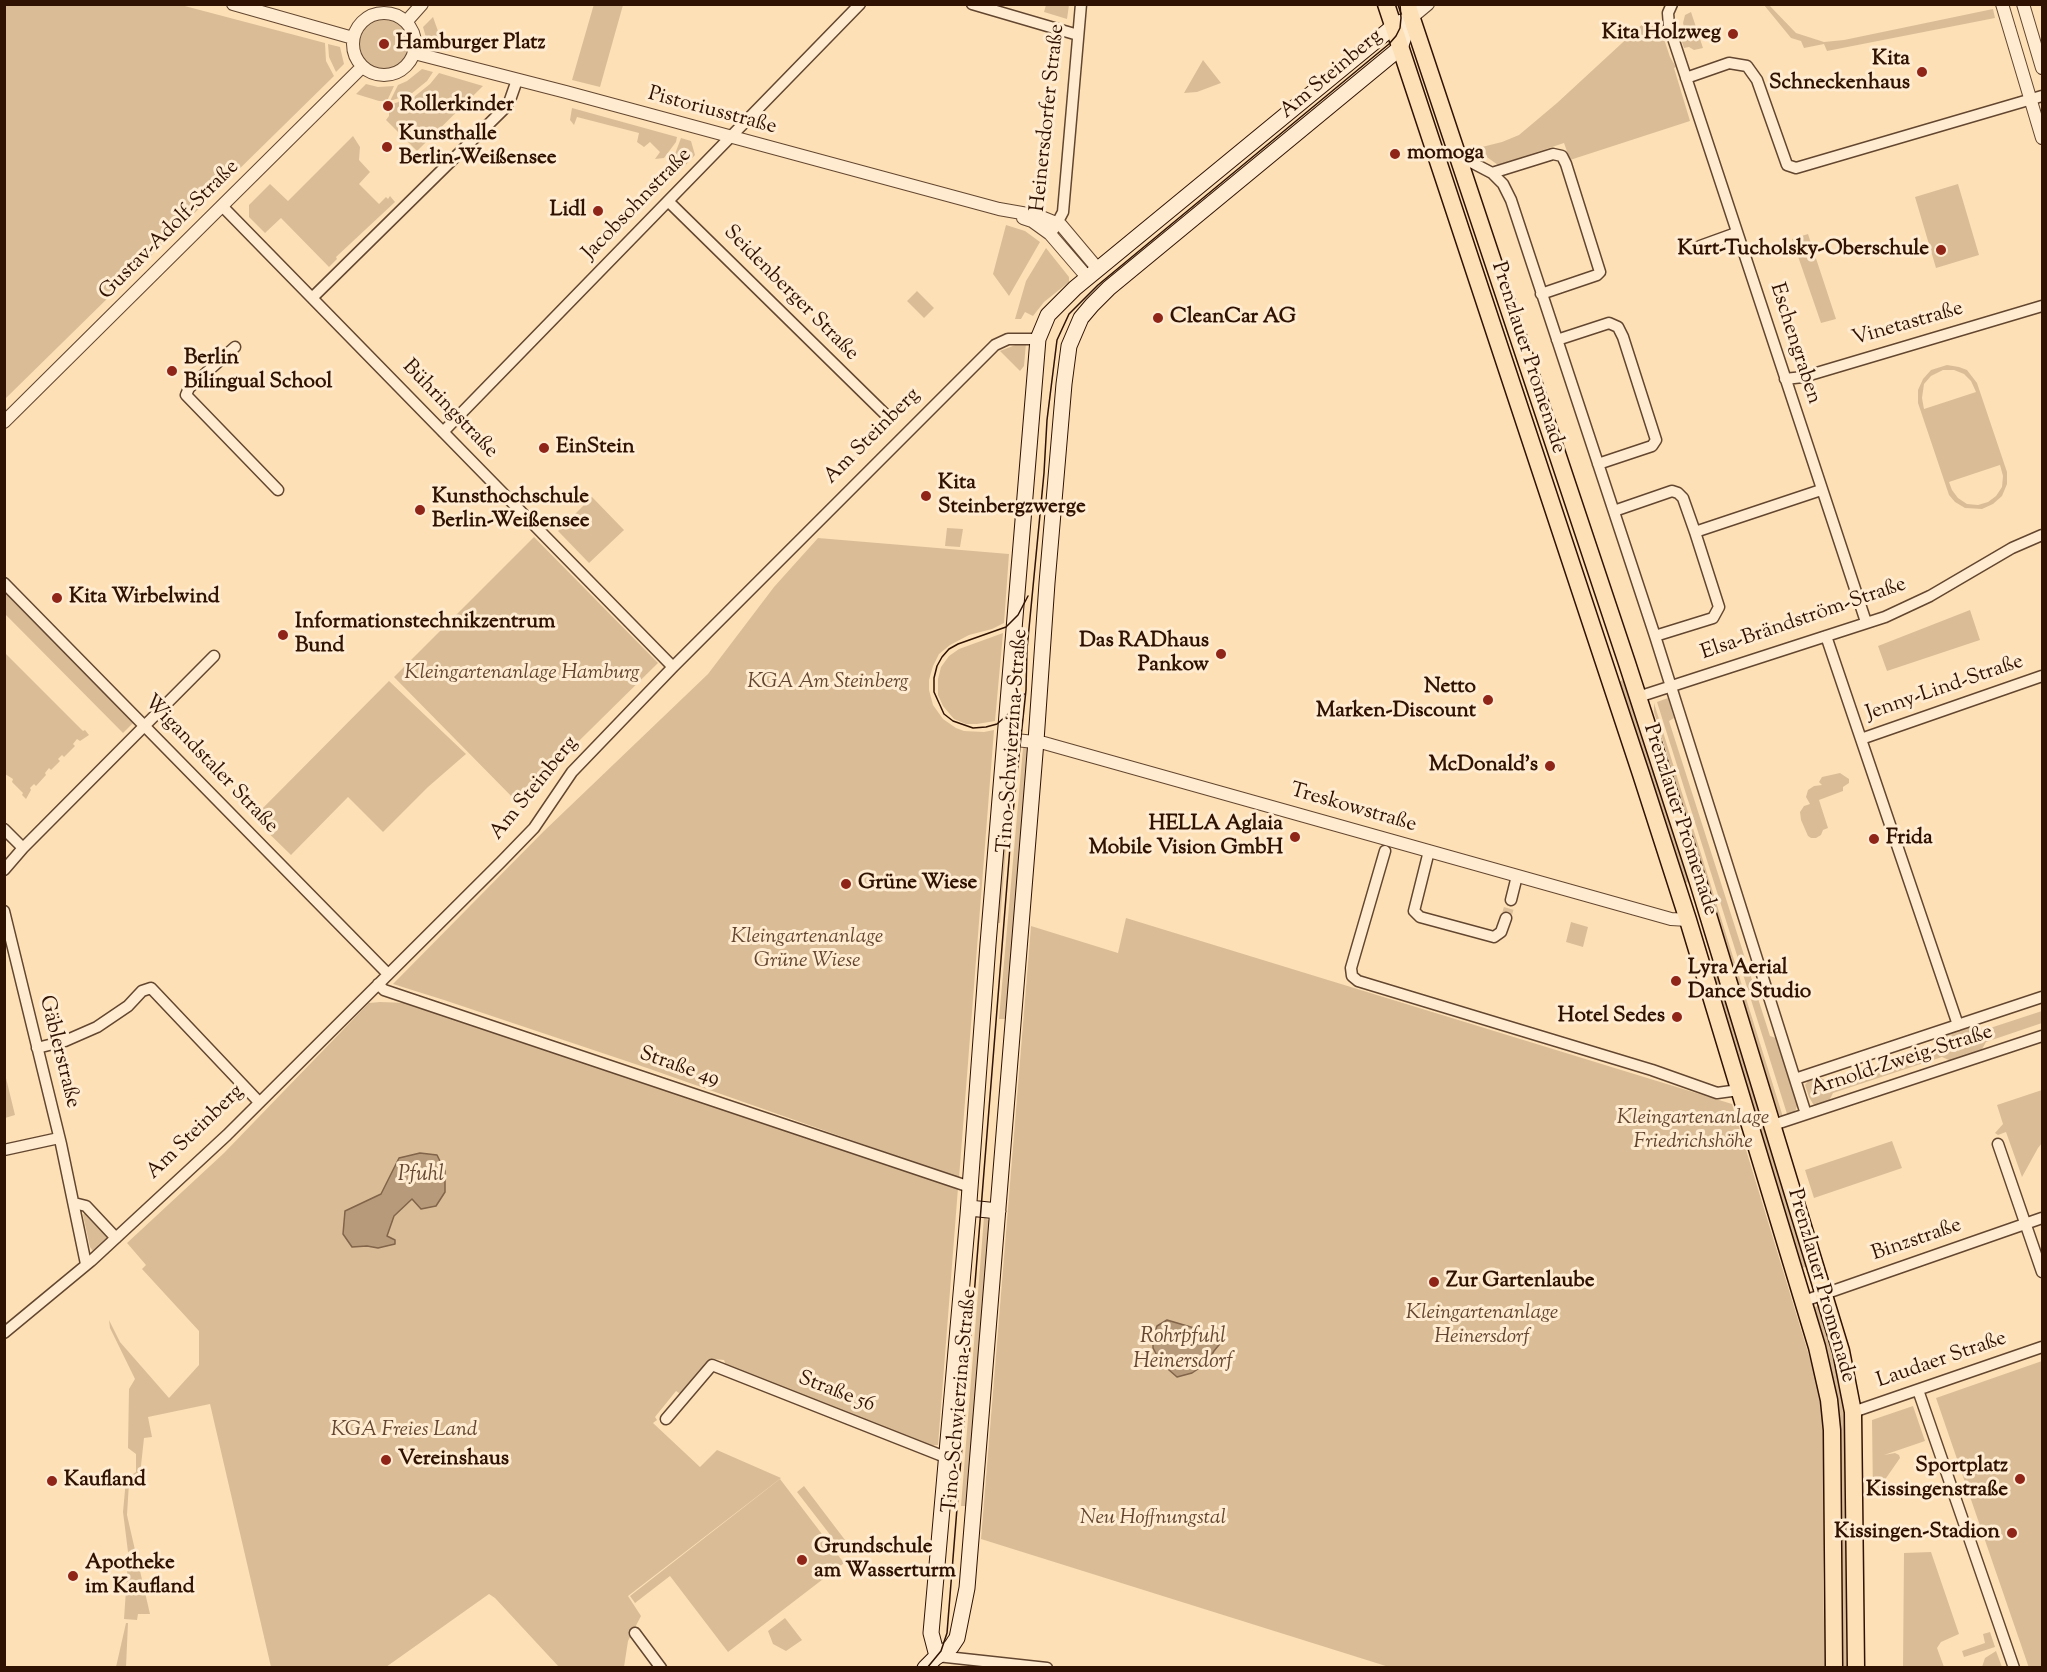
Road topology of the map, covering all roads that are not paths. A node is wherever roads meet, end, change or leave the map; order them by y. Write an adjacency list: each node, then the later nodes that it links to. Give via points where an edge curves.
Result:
1 (233, 4): 15 (street)
2 (422, 4): 12 (street)
3 (860, 4): 23 (street, Jacobsohnstraße)
4 (972, 4): 14 (street)
5 (1081, 4): 14 (street, Heinersdorfer Straße)
6 (1386, 4): 13 (main road, Prenzlauer Promenade)
7 (1428, 4): 11 (street)
8 (1672, 4): 20 (street, Eschengraben, via 1669,26)
9 (2002, 4): 22 (street)
10 (2023, 4): 19 (street)
11 (1408, 12): 13 (main road, Am Steinberg); 16 (main road, Am Steinberg); 25 (main road, Prenzlauer Promenade)
12 (406, 22): 15 (street, via 391,13 371,15 360,23); 17 (street, via 413,33)
13 (1393, 27): 16 (main road, Prenzlauer Promenade); 36 (main road, Am Steinberg)
14 (1078, 34): 30 (street, Heinersdorfer Straße, via 1063,212)
15 (353, 38): 18 (street, via 353,52)
16 (1401, 48): 35 (main road, Prenzlauer Promenade); 36 (main road, Am Steinberg)
17 (414, 53): 18 (street, via 402,70 393,74 373,74); 21 (street, Pistoriusstraße)
18 (362, 67): 28 (street, Gustav-Adolf-Straße)
19 (2043, 68)
20 (1686, 78): 22 (street, via 1729,63 1748,66 1757,80 1787,165 1796,168); 31 (street, Eschengraben)
21 (517, 80): 23 (street, Pistoriusstraße); 38 (street, via 506,107)
22 (2036, 97): 24 (street)
23 (732, 137): 27 (street, Jacobsohnstraße); 29 (street, Pistoriusstraße)
24 (2043, 138)
25 (1459, 164): 26 (street, via 1471,162); 34 (main road, Prenzlauer Promenade)
26 (1492, 173): 37 (street, Prenzlauer Promenade, via 1511,200); 37 (street, Prenzlauer Promenade, via 1553,154 1562,156 1566,164 1600,272)
27 (669, 202): 44 (street, Seidenberger Straße); 46 (street, Jacobsohnstraße)
28 (223, 207): 38 (street, Bühringstraße); 45 (street, Gustav-Adolf-Straße)
29 (999, 209): 30 (street, Pistoriusstraße); 32 (street, Pistoriusstraße, via 1032,221)
30 (1058, 223): 32 (street, Heinersdorfer Straße); 36 (street)
31 (1736, 233): 33 (street); 43 (street, Eschengraben)
32 (1050, 234): 36 (street, Pistoriusstraße)
33 (1700, 246)
34 (1491, 256): 35 (main road); 61 (main road, Prenzlauer Promenade)
35 (1472, 262): 75 (main road, Prenzlauer Promenade)
36 (1099, 278): 40 (main road, Am Steinberg, via 1049,313); 65 (main road, Tino-Schwierzina-Straße, via 1092,305 1075,330 1067,358)
37 (1541, 294): 41 (street, Prenzlauer Promenade)
38 (312, 298): 46 (street, Bühringstraße)
39 (2043, 306): 43 (street, Vinetastraße)
40 (1038, 339): 58 (street, Am Steinberg, via 1008,339 995,345); 63 (main road, Tino-Schwierzina-Straße)
41 (1557, 340): 47 (street, Prenzlauer Promenade); 47 (street, Prenzlauer Promenade, via 1609,323 1618,327 1623,337 1656,440 1652,446)
42 (235, 346): 48 (street, via 189,388 186,396)
43 (1785, 379): 49 (street, Eschengraben)
44 (884, 413)
45 (4, 422)
46 (443, 432): 58 (street, Bühringstraße)
47 (1598, 464): 50 (street, Prenzlauer Promenade)
48 (279, 490)
49 (1821, 490): 51 (street); 54 (street, Eschengraben)
50 (1614, 511): 51 (street, via 1672,491 1683,498); 55 (street, Prenzlauer Promenade)
51 (1695, 532): 55 (street, via 1719,607 1713,618)
52 (2043, 535): 54 (street, Elsa-Brändström-Straße, via 2012,548 1929,596)
53 (4, 583): 62 (street, Wigandstaler Straße)
54 (1866, 622): 56 (street, Elsa-Brändström-Straße)
55 (1655, 636): 60 (street, Prenzlauer Promenade)
56 (1826, 636): 60 (street, Elsa-Brändström-Straße); 64 (street)
57 (214, 656): 62 (street)
58 (673, 667): 77 (street, Am Steinberg, via 572,772 529,833)
59 (2042, 679): 64 (street, Jenny-Lind-Straße)
60 (1670, 686): 61 (street, Elsa-Brändström-Straße); 83 (street, Prenzlauer Promenade)
61 (1638, 697): 87 (main road, Prenzlauer Promenade)
62 (144, 726): 67 (street); 77 (street, Wigandstaler Straße)
63 (1006, 739): 65 (street, Treskowstraße); 91 (main road, Tino-Schwierzina-Straße)
64 (1861, 739): 80 (street)
65 (1036, 741): 69 (street, Treskowstraße); 94 (main road, Tino-Schwierzina-Straße)
66 (4, 829): 67 (street)
67 (23, 848): 70 (street)
68 (1385, 851): 84 (street, via 1351,968 1358,981 1717,1093)
69 (1430, 851): 71 (street, Treskowstraße); 74 (street, via 1414,910 1420,917 1494,937 1501,932)
70 (4, 870)
71 (1517, 876): 72 (street); 75 (street, Treskowstraße, via 1671,919)
72 (1511, 900)
73 (4, 911): 76 (street, Gäblerstraße)
74 (1506, 918)
75 (1688, 920): 84 (main road, Prenzlauer Promenade)
76 (10, 954): 82 (street, Gäblerstraße)
77 (388, 974): 78 (street, Am Steinberg)
78 (378, 984): 85 (street, Am Steinberg); 91 (street, Straße 49, via 384,990)
79 (2043, 997): 80 (street, Arnold-Zweig-Straße)
80 (1958, 1025): 83 (street, Arnold-Zweig-Straße)
81 (2043, 1036): 86 (street, Arnold-Zweig-Straße)
82 (37, 1048): 85 (street, via 97,1027 142,991 152,988); 88 (street, Gäblerstraße)
83 (1795, 1079): 86 (street, Prenzlauer Promenade)
84 (1739, 1090): 101 (main road, Prenzlauer Promenade)
85 (259, 1102): 97 (street, Am Steinberg)
86 (1806, 1114): 87 (street, Arnold-Zweig-Straße)
87 (1773, 1125): 100 (main road, Prenzlauer Promenade)
88 (59, 1138): 90 (street); 92 (street, Gäblerstraße)
89 (1998, 1144): 96 (street)
90 (4, 1150)
91 (970, 1187): 93 (main road, Tino-Schwierzina-Straße)
92 (74, 1203): 97 (street, via 86,1206); 98 (street, Gäblerstraße)
93 (969, 1208): 94 (main road); 107 (main road, Tino-Schwierzina-Straße)
94 (998, 1211): 109 (main road, Tino-Schwierzina-Straße, via 967,1588 957,1638)
95 (2043, 1218): 96 (street, Binzstraße)
96 (2026, 1224): 99 (street); 100 (street, Binzstraße)
97 (116, 1238): 98 (street, Am Steinberg)
98 (86, 1264): 102 (street, Am Steinberg)
99 (2043, 1272)
100 (1824, 1294): 101 (street, Binzstraße); 105 (main road, Prenzlauer Promenade)
101 (1804, 1301): 114 (main road, Prenzlauer Promenade, via 1831,1415)
102 (4, 1333)
103 (2043, 1347): 104 (street, Laudaer Straße)
104 (1918, 1390): 105 (street, Laudaer Straße); 116 (street)
105 (1853, 1412): 115 (main road, Prenzlauer Promenade)
106 (666, 1419): 107 (street, Straße 56, via 712,1365)
107 (947, 1455): 109 (main road, Tino-Schwierzina-Straße, via 931,1633)
108 (635, 1633): 111 (street)
109 (937, 1656): 110 (street); 112 (main road, Tino-Schwierzina-Straße)
110 (958, 1663): 113 (street)
111 (661, 1668)
112 (925, 1668)
113 (1047, 1668)
114 (1834, 1668)
115 (1856, 1668)
116 (2014, 1668)

